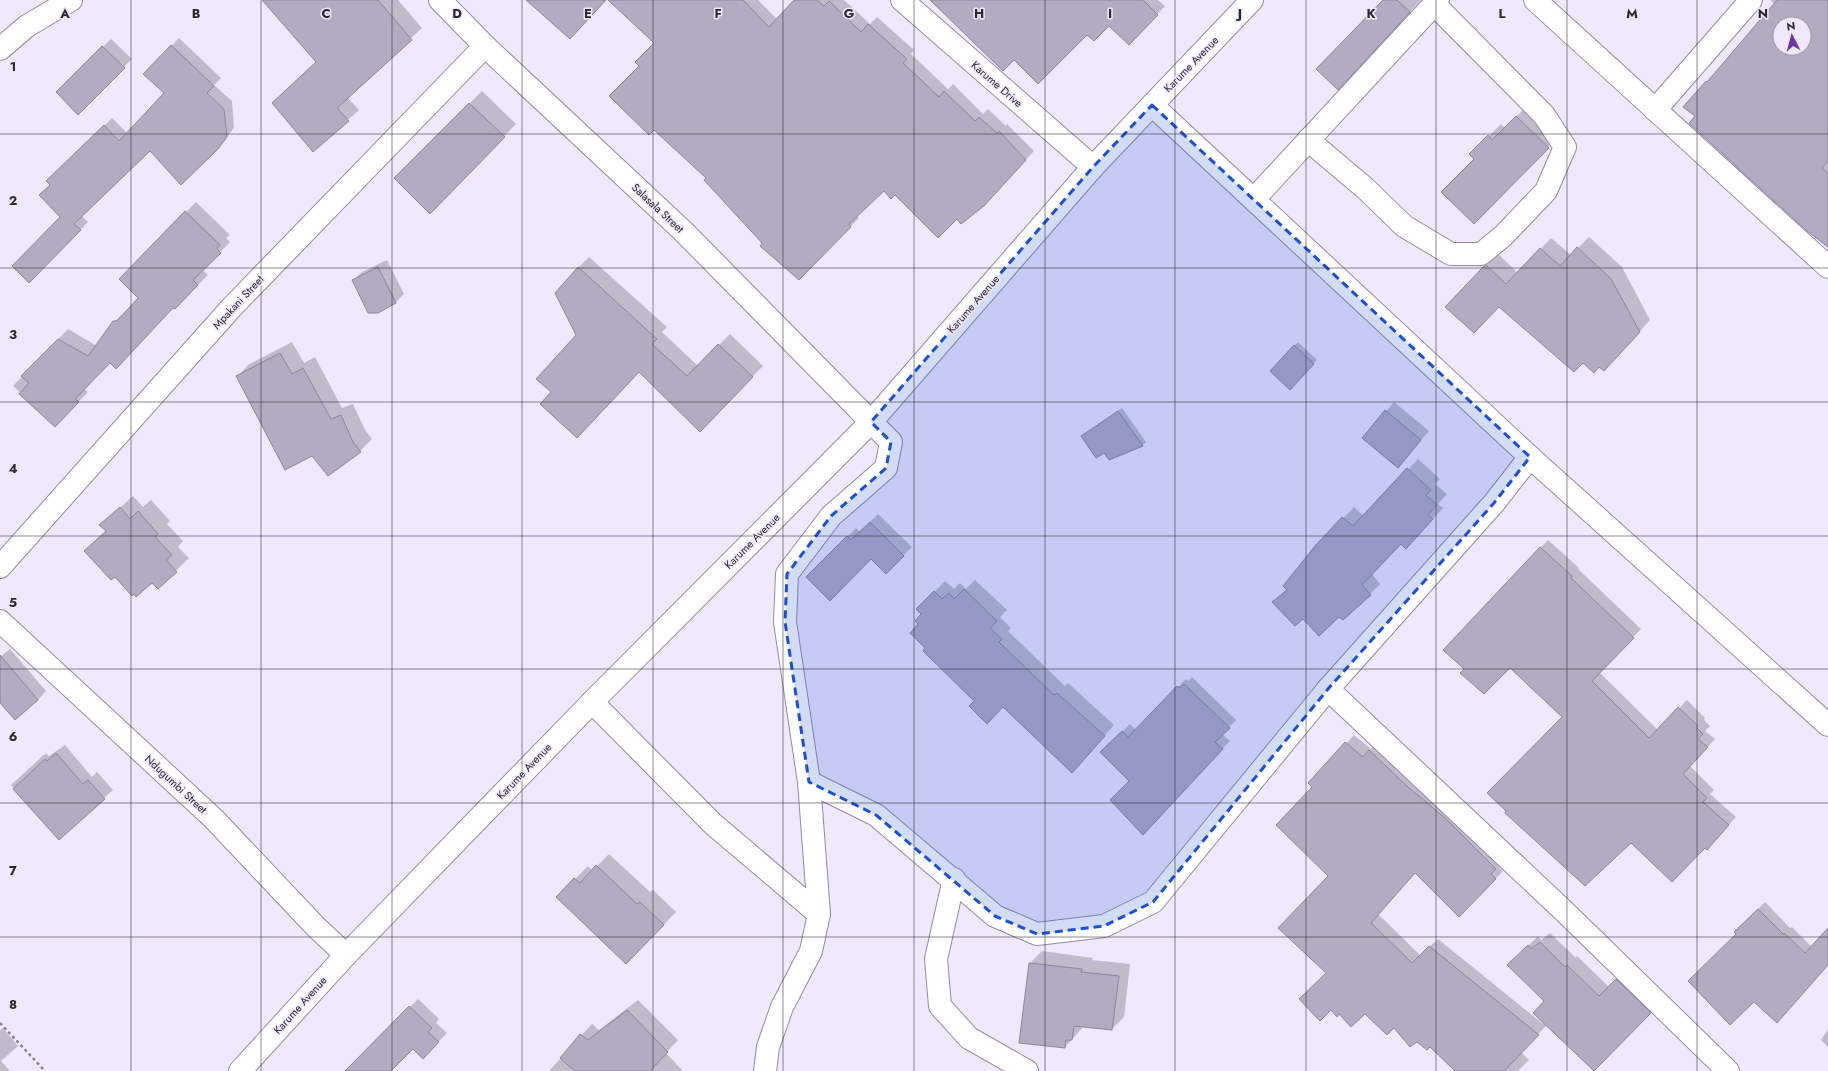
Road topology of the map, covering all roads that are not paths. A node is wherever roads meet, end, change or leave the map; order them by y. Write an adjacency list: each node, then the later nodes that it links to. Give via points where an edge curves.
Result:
1 (71, 0): 9 (street, via 27,26)
2 (440, 0): 8 (street, Salasala Street)
3 (902, 0): 13 (street, Karume Drive)
4 (1252, 0): 10 (street, Karume Avenue)
5 (1534, 0): 11 (street)
6 (1751, 0): 11 (street)
7 (1436, 2): 12 (street); 12 (street, via 1544,115 1565,147 1546,191 1504,236 1481,254 1451,254 1404,226 1366,189)
8 (485, 46): 16 (street, Salasala Street, via 684,232); 18 (street, Mpakani Street, via 232,307)
9 (0, 49)
10 (1152, 105): 13 (street, Karume Avenue); 14 (street)
11 (1655, 110): 15 (street)
12 (1308, 140): 14 (street)
13 (1092, 167): 16 (street, Karume Avenue)
14 (1254, 199): 17 (street)
15 (1828, 267)
16 (871, 422): 21 (street, Karume Avenue); 23 (street, Salasala Street, via 891,442 886,468 831,516 787,574 785,622)
17 (1530, 456): 20 (street, via 1494,502); 22 (street)
18 (0, 567)
19 (0, 621): 26 (street, Ndugumbi Street, via 214,820)
20 (1328, 689): 24 (street, via 1153,902 1104,926 1037,934 995,916); 30 (street, via 1566,913)
21 (592, 702): 25 (street, via 713,824); 26 (street, Karume Avenue)
22 (1828, 725)
23 (809, 782): 24 (street, via 876,815); 25 (street)
24 (954, 879): 29 (street, via 936,959 940,1006 969,1038)
25 (819, 914): 28 (street, via 811,951 782,1007 768,1047)
26 (346, 955): 27 (street, Karume Avenue)
27 (240, 1071)
28 (765, 1071)
29 (1027, 1071)
30 (1728, 1071)

